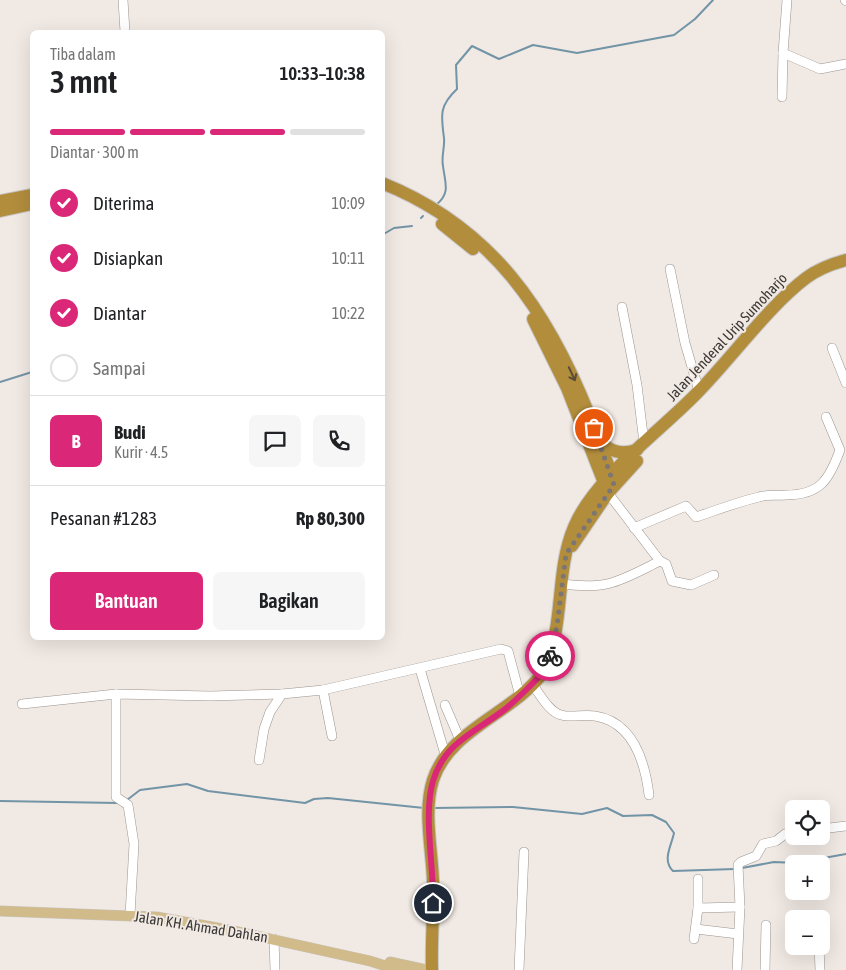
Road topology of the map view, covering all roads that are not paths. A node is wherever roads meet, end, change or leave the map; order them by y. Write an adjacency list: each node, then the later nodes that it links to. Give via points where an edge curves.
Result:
1 (123, 0): 3 (street)
2 (787, 0): 4 (street)
3 (125, 30)
4 (783, 52): 5 (street, via 820,68); 6 (street)
5 (846, 64)
6 (782, 97)
7 (385, 184): 21 (highway, one-way to 21, via 428,205 465,229 531,300 552,332)
8 (385, 193): 24 (highway, via 427,214 458,236 522,301 552,353)
9 (30, 195): 10 (highway)
10 (0, 201)
11 (30, 204): 12 (highway)
12 (0, 212)
13 (846, 260): 18 (highway, Jalan Jenderal Urip Sumoharjo, via 817,270 804,279)
14 (670, 269): 18 (street, via 683,335)
15 (622, 307): 22 (street, via 637,384)
16 (832, 348): 17 (street)
17 (846, 383)
18 (699, 391): 20 (highway, Jalan Jenderal Urip Sumoharjo)
19 (826, 417): 23 (street)
20 (662, 429): 22 (highway, Jalan Jenderal Urip Sumoharjo); 25 (highway, Jalan Jenderal Urip Sumoharjo, via 640,458)
21 (599, 440): 22 (highway, via 605,447 621,453); 25 (highway)
22 (641, 446): 25 (highway, Jalan Jenderal Urip Sumoharjo)
23 (843, 449): 27 (street, via 826,480 811,491 760,496 696,517 686,506)
24 (597, 462): 25 (highway); 26 (highway)
25 (610, 484): 26 (highway, Jalan Jenderal Urip Sumoharjo); 27 (street); 28 (highway, Jalan Jenderal Urip Sumoharjo)
26 (590, 502): 28 (highway, Jalan Jenderal Urip Sumoharjo, via 575,525)
27 (634, 528): 29 (street)
28 (566, 554): 31 (highway, Jalan Jenderal Urip Sumoharjo)
29 (660, 561): 30 (street, via 666,564 670,579 677,583 691,585); 31 (street, via 611,585 588,588)
30 (714, 575)
31 (562, 584): 33 (highway, Jalan Jenderal Urip Sumoharjo, via 550,660)
32 (420, 669): 34 (street); 37 (street, via 504,649 510,657); 42 (street)
33 (532, 684): 37 (highway, Jalan Jenderal Urip Sumoharjo); 44 (street, via 561,715 594,716 619,725 643,763)
34 (323, 690): 36 (street); 40 (street)
35 (116, 694): 36 (street); 38 (street); 53 (street, via 116,797 124,802 134,844)
36 (282, 694): 43 (street, via 264,729)
37 (520, 696): 41 (highway, Jalan Jenderal Urip Sumoharjo)
38 (22, 704)
39 (446, 704): 41 (street)
40 (332, 736)
41 (460, 740): 42 (highway, Jalan Jenderal Urip Sumoharjo)
42 (444, 754): 61 (highway, Jalan Jenderal Urip Sumoharjo, via 432,782 429,817 434,883)
43 (259, 760)
44 (649, 795)
45 (846, 826): 46 (street)
46 (830, 827)
47 (785, 834): 50 (street, via 776,841 763,844 756,856 741,862 738,868)
48 (524, 852): 64 (street)
49 (698, 879): 51 (street)
50 (740, 907): 51 (street); 56 (street)
51 (698, 908): 55 (street)
52 (0, 911): 53 (main road, Jalan KH. Ahmad Dahlan)
53 (130, 915): 57 (main road, Jalan KH. Ahmad Dahlan, via 182,921)
54 (766, 925): 66 (street)
55 (696, 929): 56 (street); 58 (street)
56 (738, 934): 65 (street)
57 (274, 939): 60 (main road, Jalan KH. Ahmad Dahlan); 62 (street)
58 (694, 940)
59 (819, 955): 67 (street)
60 (370, 961): 61 (main road, Jalan KH. Ahmad Dahlan); 63 (main road, Jalan KH. Ahmad Dahlan)
61 (433, 968)
62 (274, 970)
63 (398, 970)
64 (518, 970)
65 (737, 970)
66 (765, 970)
67 (820, 970)

